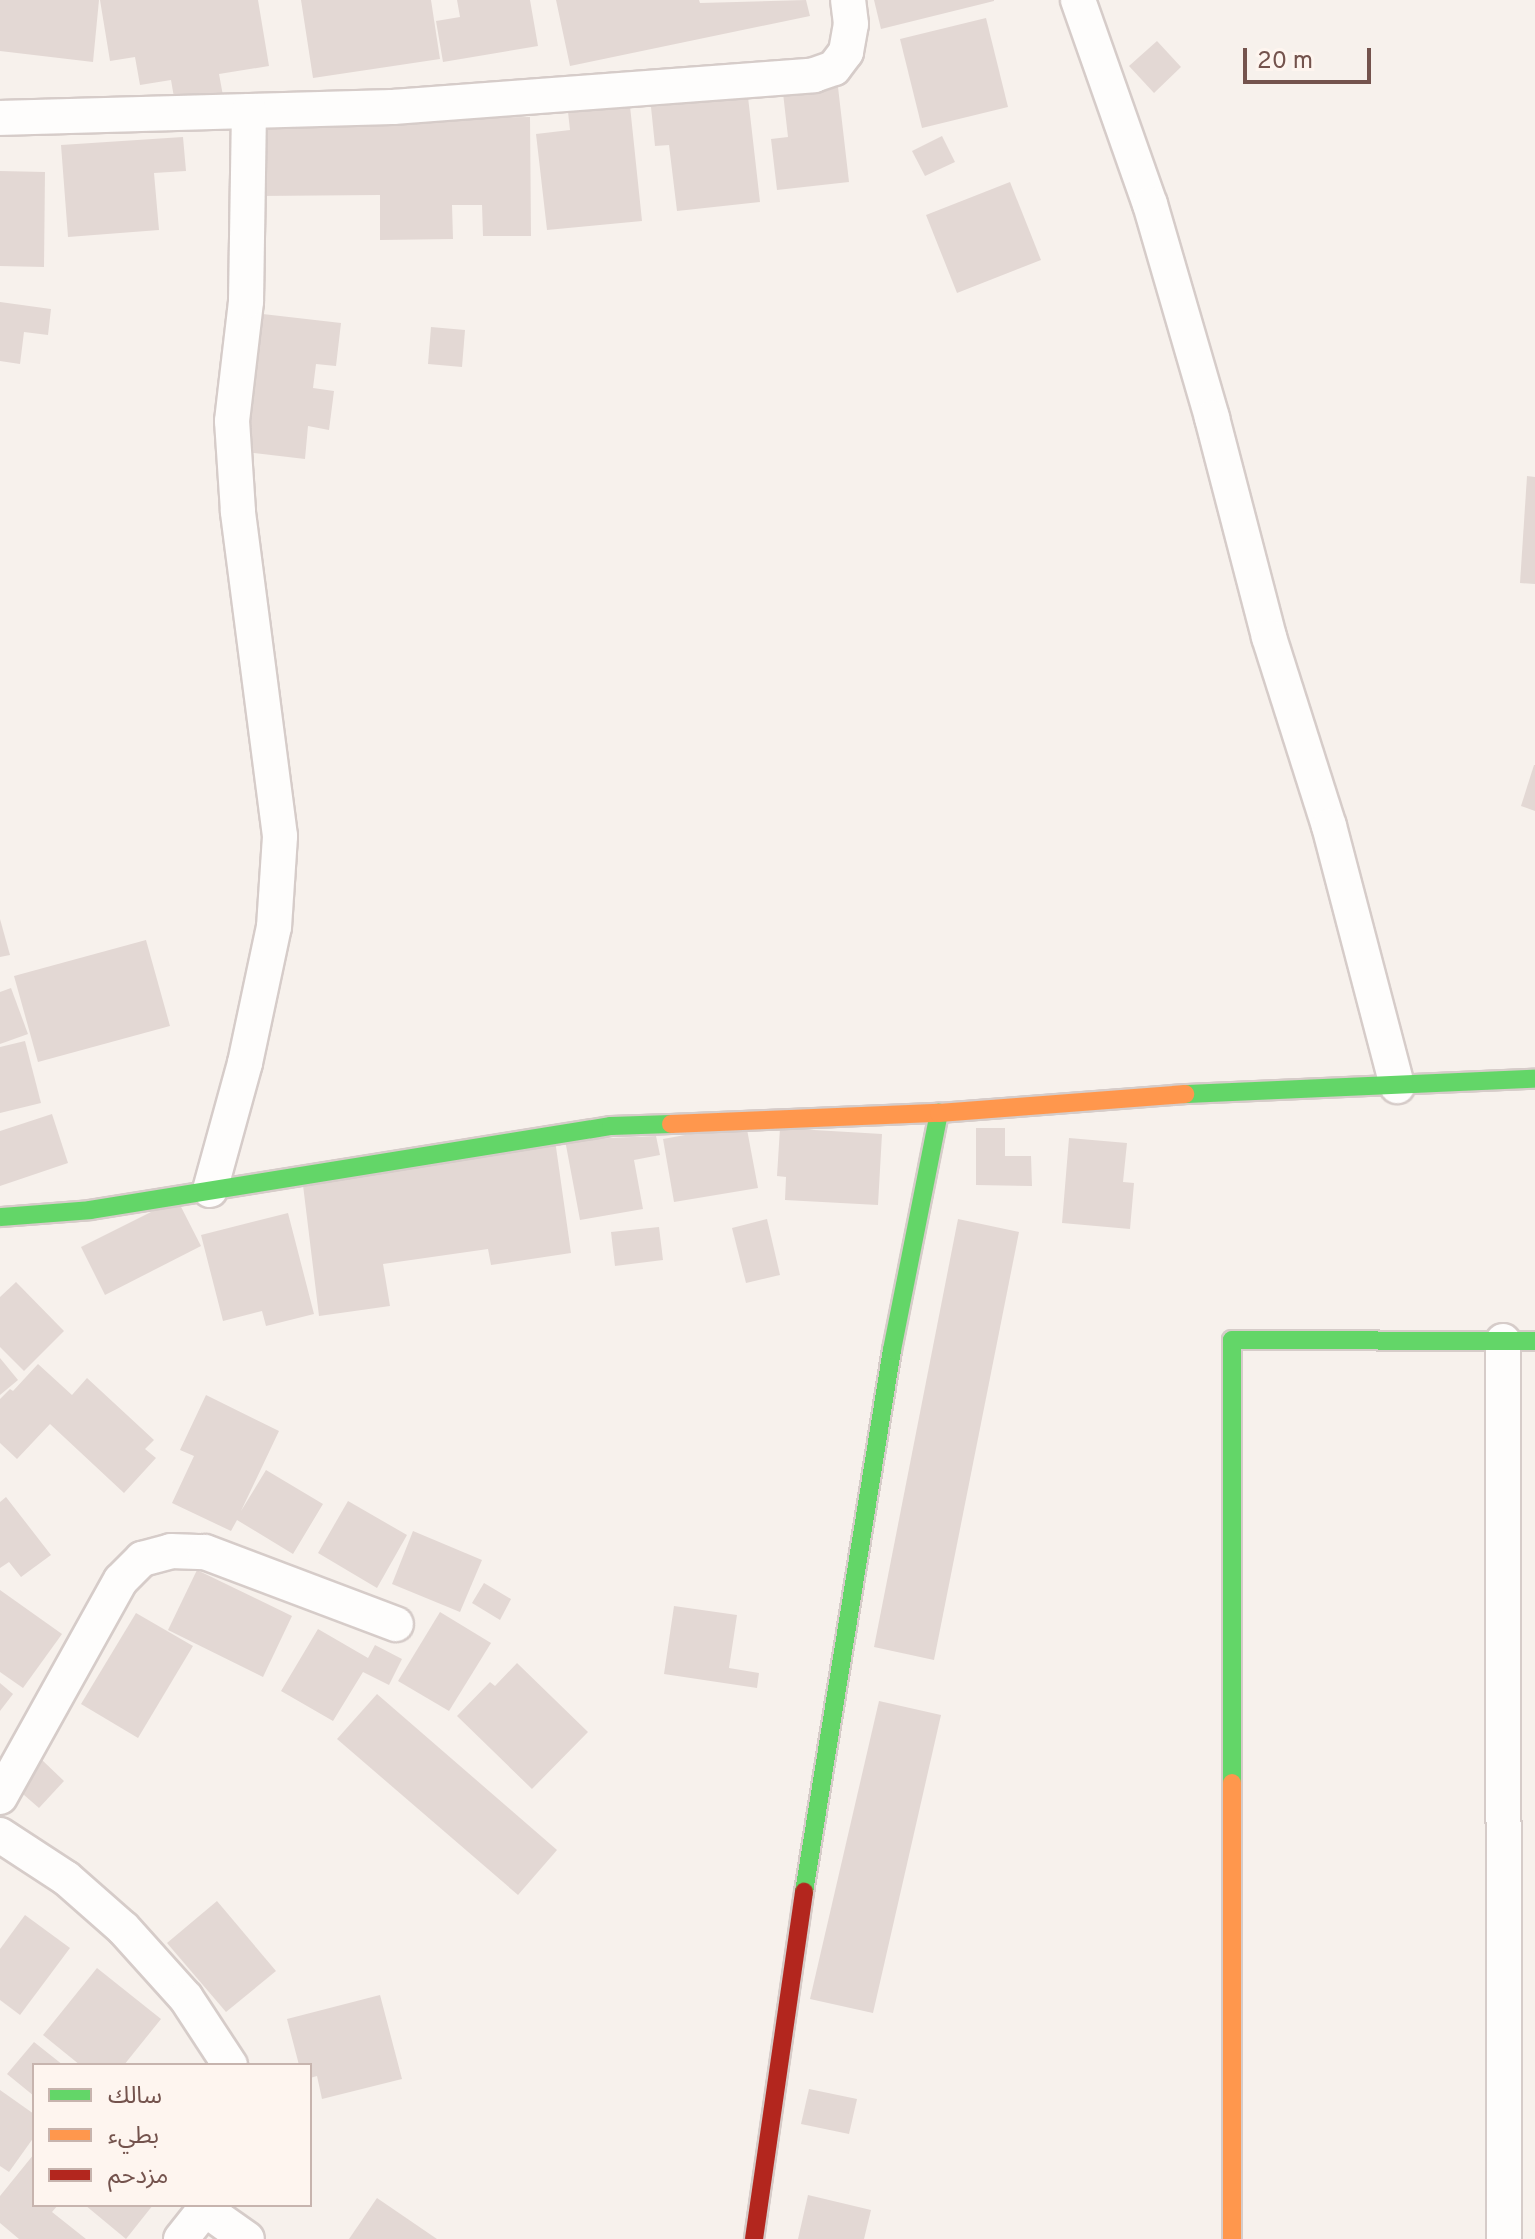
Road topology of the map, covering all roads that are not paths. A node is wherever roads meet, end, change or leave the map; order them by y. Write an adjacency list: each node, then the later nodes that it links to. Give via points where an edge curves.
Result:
1 (848, 0): 3 (street, via 846,52 834,68 814,75 393,107)
2 (1078, 0): 6 (street, via 1150,204 1269,637 1329,826)
3 (249, 111): 4 (street); 8 (street, via 246,301 232,421 238,511 280,836 274,927)
4 (0, 118)
5 (1535, 1079): 6 (street)
6 (1397, 1086): 7 (street, via 1170,1095)
7 (939, 1113): 8 (street, via 611,1126); 18 (street, via 892,1350)
8 (210, 1190): 9 (street, via 90,1210)
9 (0, 1217)
10 (1519, 1341): 19 (street, via 1232,1340); 20 (street)
11 (396, 1624): 12 (street, via 205,1552 171,1551 142,1559 121,1580)
12 (0, 1797)
13 (0, 1835): 14 (street, via 66,1878 123,1928 186,1998)
14 (229, 2063)
15 (207, 2208): 16 (street); 17 (street)
16 (181, 2239)
17 (247, 2239)
18 (754, 2239)
19 (1232, 2239)
20 (1504, 2239)

